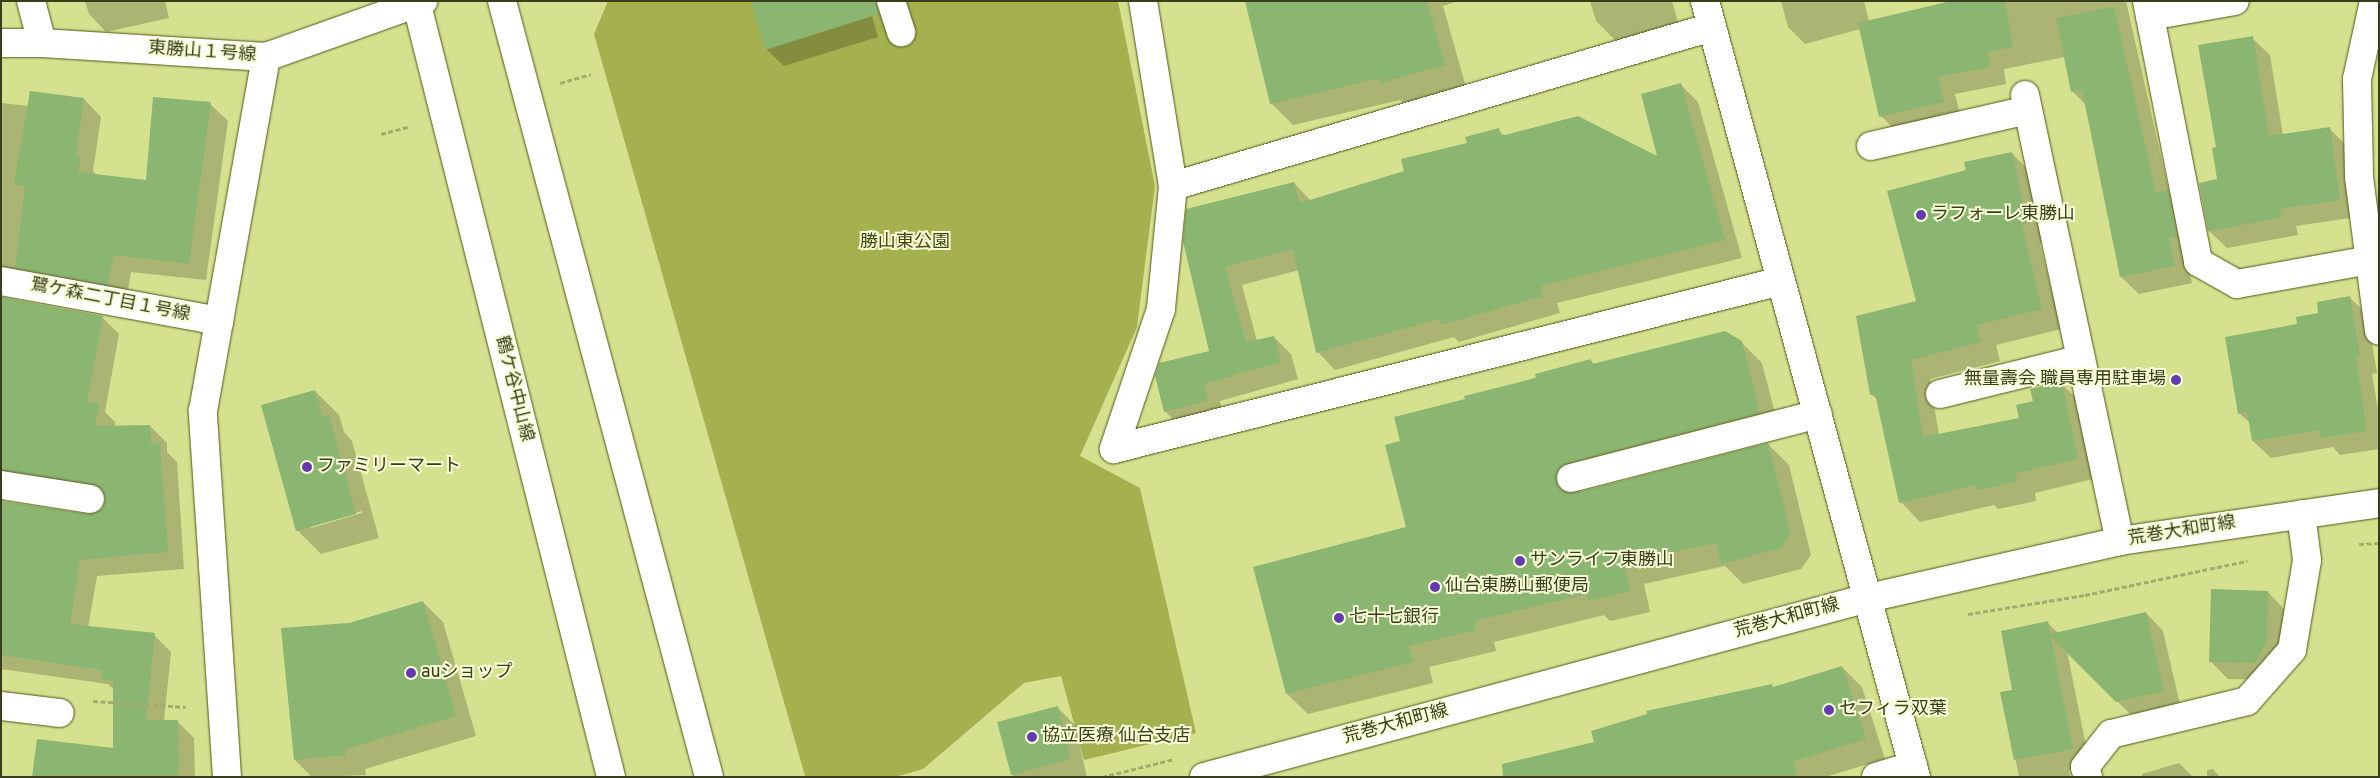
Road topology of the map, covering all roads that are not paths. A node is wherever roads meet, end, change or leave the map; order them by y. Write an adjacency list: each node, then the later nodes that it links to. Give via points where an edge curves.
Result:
1 (31, 1): 13 (street)
2 (502, 1): 37 (street)
3 (891, 1): 11 (street)
4 (1143, 1): 16 (street)
5 (1704, 1): 10 (street)
6 (2235, 1): 9 (street)
7 (2374, 1): 17 (street, via 2357,79 2360,177)
8 (419, 2): 14 (street, 東勝山１号線); 36 (street, 鶴ケ谷中山線)
9 (2148, 9): 17 (street, via 2198,262 2237,284)
10 (1712, 28): 16 (street); 19 (street)
11 (901, 32)
12 (1, 43): 13 (street, 東勝山１号線)
13 (42, 43): 14 (street, 東勝山１号線)
14 (266, 58): 20 (street)
15 (1871, 146): 22 (street, via 2027,103)
16 (1173, 186): 19 (street, via 1161,309 1114,449)
17 (2370, 260): 21 (street)
18 (1, 281): 20 (street, 鷺ケ森二丁目１号線)
19 (1781, 281): 24 (street)
20 (219, 322): 35 (street, via 203,411)
21 (2379, 332)
22 (2082, 359): 23 (street); 30 (street)
23 (1940, 394)
24 (1818, 414): 25 (street); 31 (street)
25 (1571, 478)
26 (1, 485): 27 (street)
27 (90, 499)
28 (2379, 503): 29 (street, 荒巻大和町線)
29 (2301, 514): 30 (street, 荒巻大和町線); 40 (street, via 2307,560 2292,650 2247,701 2111,734 2085,767)
30 (2120, 542): 31 (street, 荒巻大和町線)
31 (1868, 598): 34 (street); 38 (street, 荒巻大和町線)
32 (1, 706): 33 (street)
33 (60, 713)
34 (1915, 771): 39 (street)
35 (227, 777)
36 (611, 777)
37 (709, 777)
38 (1204, 777)
39 (1876, 777)
40 (2088, 777)

